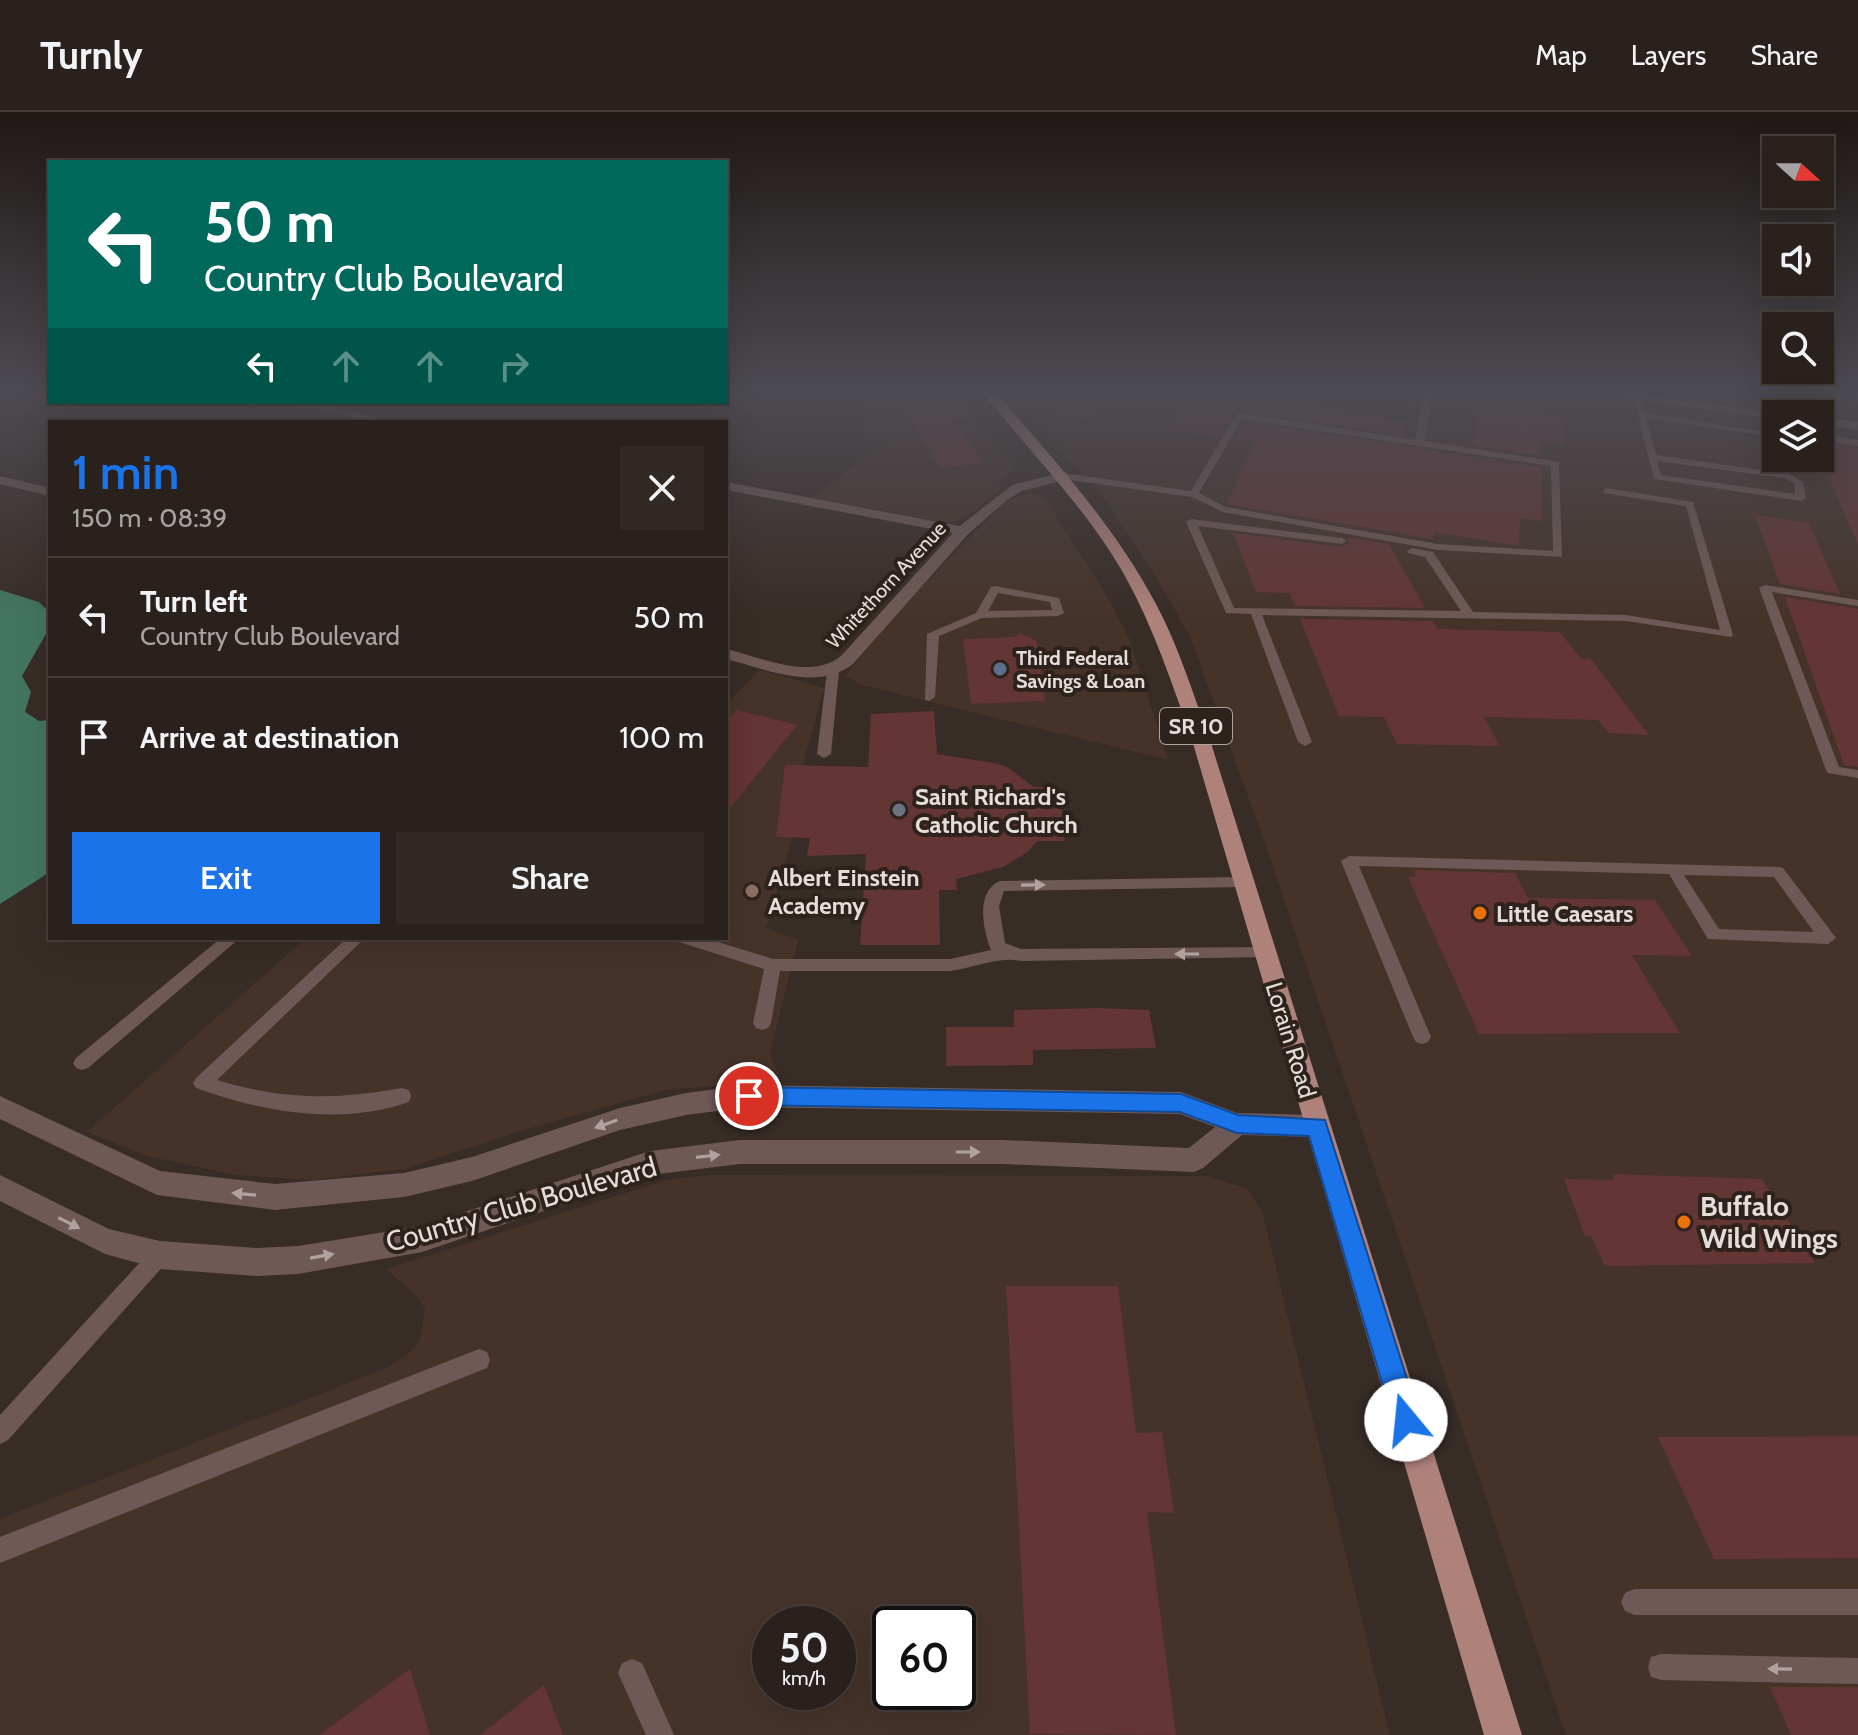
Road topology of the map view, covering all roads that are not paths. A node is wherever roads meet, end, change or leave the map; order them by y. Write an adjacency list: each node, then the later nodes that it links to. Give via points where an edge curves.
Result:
1 (1055, 467): 6 (main road, Lorain Road / SR 10)
2 (1210, 467): 11 (lane)
3 (1556, 467): 11 (lane, via 1558,555 1438,547 1223,509)
4 (1654, 467): 5 (lane, via 1662,479 1801,498 1798,482 1786,476)
5 (1720, 467)
6 (1063, 476): 11 (lane); 12 (street, Whitethorn Avenue, via 1007,493); 24 (main road, Lorain Road / SR 10, via 1101,525 1149,605 1201,740)
7 (0, 480): 10 (street)
8 (728, 486): 12 (street)
9 (1607, 491): 16 (lane, via 1690,504 1727,635 1626,618)
10 (48, 492)
11 (1194, 494)
12 (963, 531): 18 (street, Whitethorn Avenue)
13 (1858, 603): 22 (lane, via 1765,588 1833,770)
14 (1255, 611): 16 (lane); 16 (lane, via 1230,611 1191,522 1429,554); 20 (lane)
15 (980, 615): 15 (lane, via 1011,614 1058,613 1055,600 995,589); 19 (lane, via 933,634)
16 (1469, 615)
17 (728, 654): 18 (street, Whitethorn Avenue, via 804,673)
18 (833, 671): 21 (lane)
19 (929, 697)
20 (1305, 742)
21 (824, 754)
22 (1858, 774)
23 (1673, 869): 23 (lane, via 1714,935 1828,938 1778,872); 32 (lane, via 1349,861)
24 (1244, 882): 28 (lane, one-way to 24, via 997,946 991,904 1000,886); 29 (main road, Lorain Road / SR 10)
25 (230, 940): 33 (lane)
26 (355, 940): 34 (lane, via 202,1083 287,1106)
27 (692, 940): 30 (lane)
28 (1006, 952): 29 (lane, one-way to 28); 30 (lane, via 950,965)
29 (1265, 953): 37 (main road, Lorain Road / SR 10)
30 (773, 965): 31 (lane)
31 (762, 1023)
32 (1422, 1037)
33 (82, 1063)
34 (402, 1096)
35 (0, 1107): 36 (street, Country Club Boulevard, one-way to 35, via 1181,1103 749,1096 620,1119 472,1169 404,1185 275,1197 157,1183)
36 (1237, 1124): 37 (street, Country Club Boulevard); 39 (street, Country Club Boulevard, one-way to 36, via 206,1261 298,1260 422,1239 650,1163 740,1152 1002,1152 1194,1160)
37 (1318, 1126): 49 (main road, Lorain Road / SR 10)
38 (0, 1187): 39 (street, Country Club Boulevard, one-way to 39, via 105,1241)
39 (160, 1255): 41 (lane)
40 (479, 1360): 42 (lane)
41 (0, 1432)
42 (0, 1550)
43 (1634, 1602): 44 (lane)
44 (1858, 1602)
45 (1661, 1667): 46 (lane, one-way to 45)
46 (1858, 1671)
47 (632, 1673): 48 (lane)
48 (660, 1735)
49 (1503, 1735)

